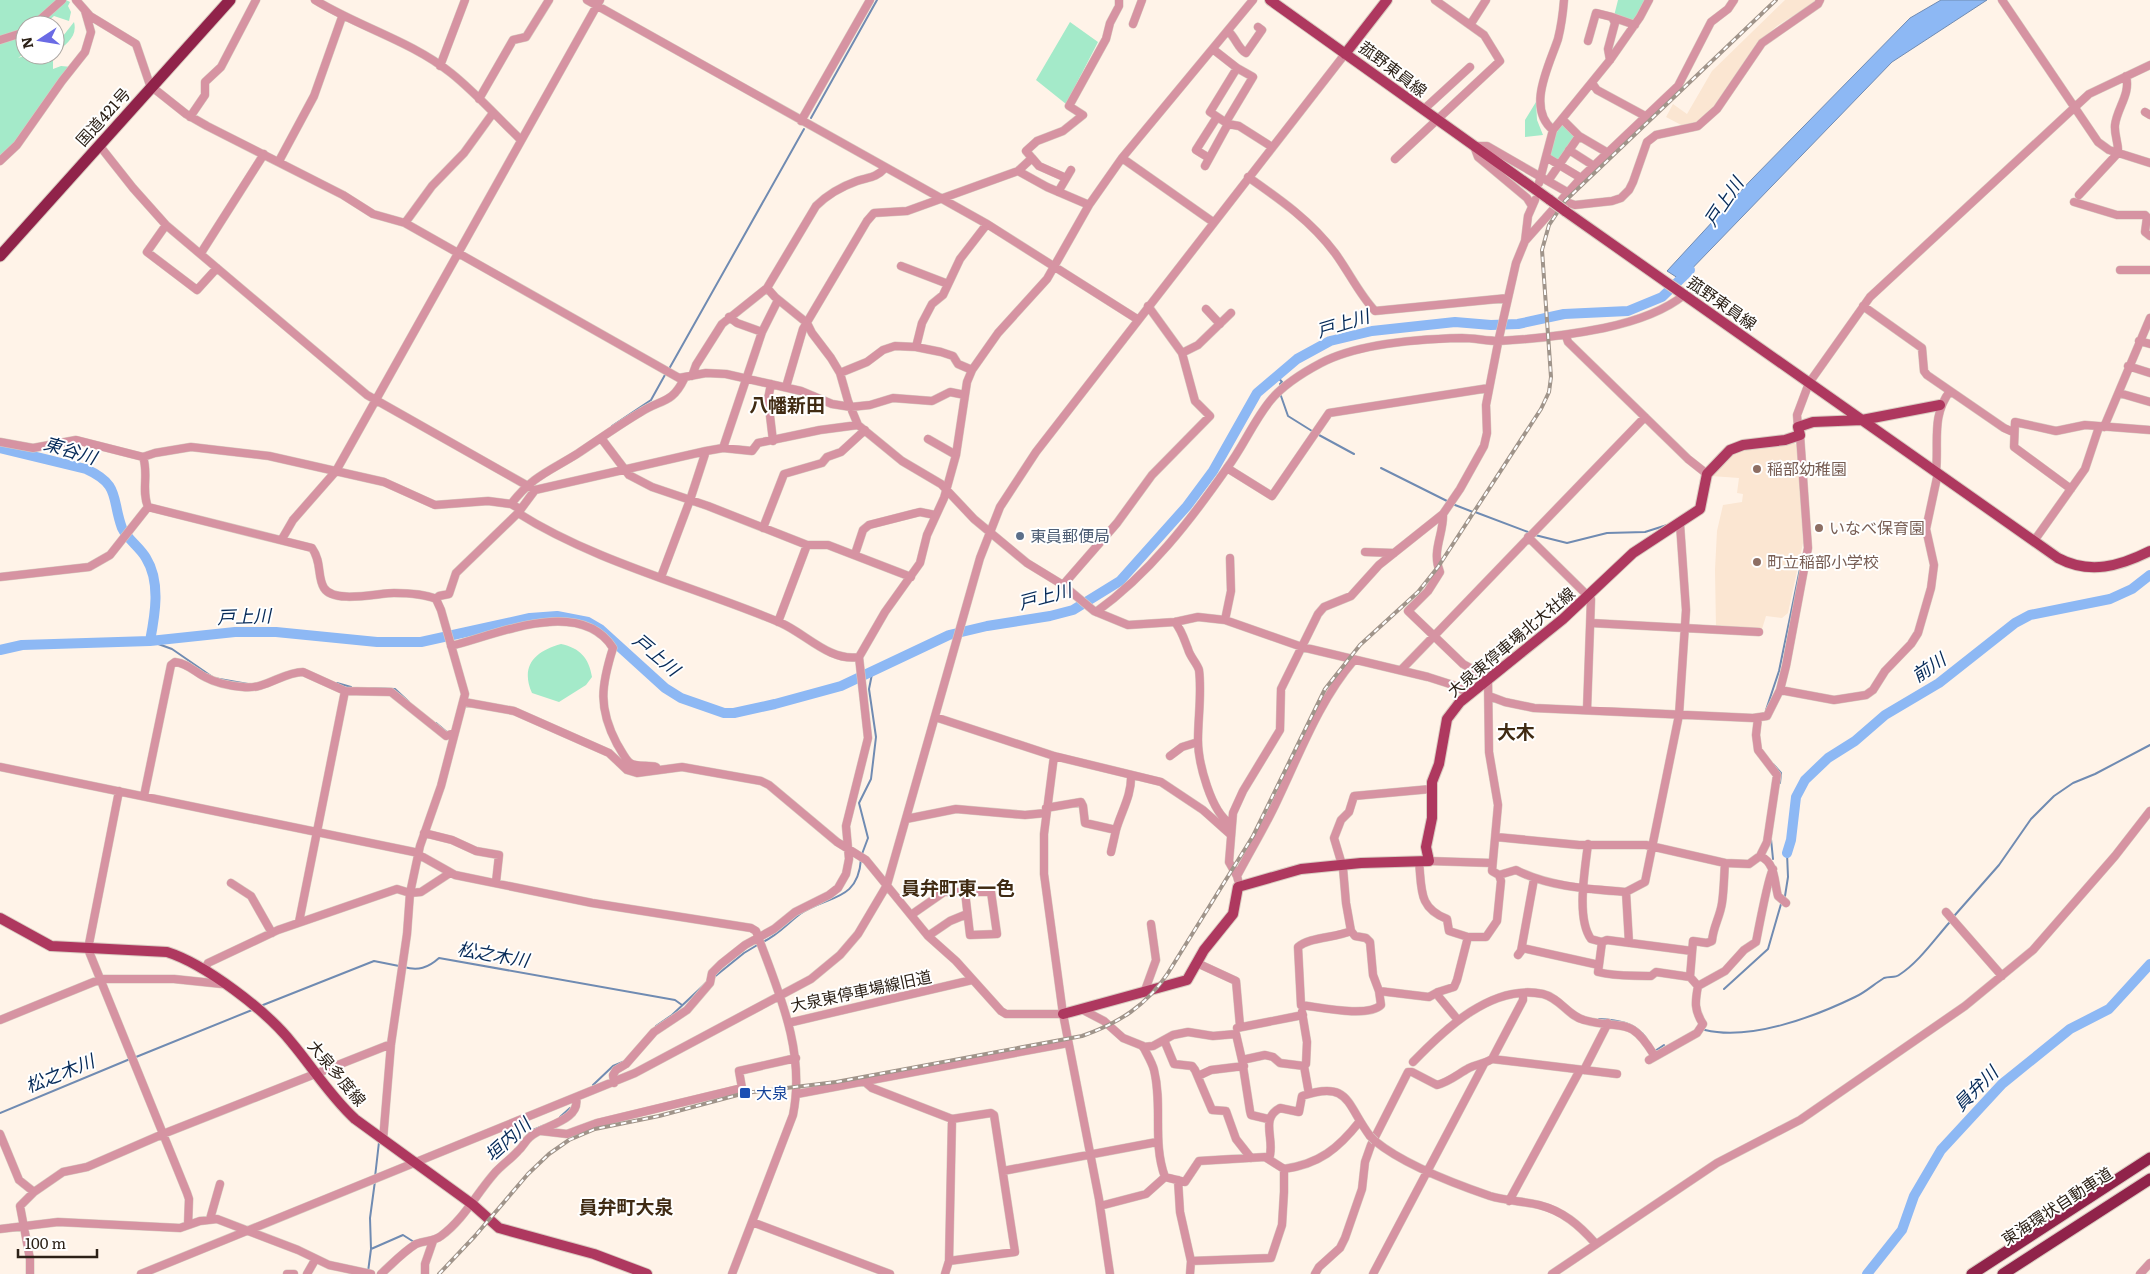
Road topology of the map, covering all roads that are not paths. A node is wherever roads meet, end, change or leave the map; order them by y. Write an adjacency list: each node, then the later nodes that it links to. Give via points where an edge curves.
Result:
1 (62, 0): 24 (street)
2 (76, 0): 23 (street)
3 (230, 0): 44 (highway, 国道421号)
4 (256, 0): 49 (street, via 221,67 205,82 205,95)
5 (315, 0): 25 (street)
6 (465, 0): 39 (street)
7 (549, 0): 45 (street, via 526,37 513,40)
8 (587, 0): 22 (street)
9 (870, 0): 54 (street)
10 (1119, 0): 67 (street, via 1106,40 1069,106 1083,115 1063,131 1037,141 1026,151)
11 (1142, 0): 27 (street)
12 (1253, 0): 31 (street)
13 (1270, 0): 36 (main road)
14 (1387, 0): 36 (main road, 菰野東員線)
15 (1435, 0): 28 (street)
16 (1486, 0): 28 (street)
17 (1564, 0): 56 (street, via 1558,36 1540,98 1542,116)
18 (1649, 0): 29 (street)
19 (1734, 0): 51 (street, via 1711,22 1678,86)
20 (1820, 0): 88 (street, via 1762,43 1717,110 1698,126 1656,135 1647,142 1633,182 1621,198)
21 (2002, 0): 46 (street)
22 (598, 3): 54 (street); 58 (street)
23 (85, 11): 44 (street, via 136,44); 71 (street, via 91,32 85,52 17,145)
24 (45, 15)
25 (342, 17): 39 (street, via 410,48); 72 (street, via 314,96)
26 (1612, 17): 29 (street); 34 (street, via 1596,13); 37 (street, via 1615,23 1608,49)
27 (1133, 24)
28 (1470, 25): 53 (street, via 1484,35 1499,58 1499,64)
29 (1635, 25): 37 (street)
30 (1258, 27): 31 (street, via 1262,30 1246,54)
31 (1228, 31): 35 (street)
32 (15, 35): 33 (street)
33 (0, 40)
34 (1588, 41)
35 (1214, 50): 41 (street); 68 (street)
36 (1346, 54): 47 (main road, 菰野東員線); 61 (street)
37 (1610, 60): 43 (street)
38 (2150, 65): 42 (street)
39 (440, 66): 45 (street)
40 (1470, 67): 47 (street)
41 (1237, 68): 50 (street, via 1210,112); 55 (street, via 1253,77)
42 (2126, 76): 46 (street, via 2089,94); 64 (street, via 2128,84 2115,125)
43 (1592, 83): 51 (street, via 1597,90); 52 (street)
44 (151, 87): 49 (street); 59 (highway, 国道421号)
45 (479, 99): 48 (street)
46 (2074, 107): 64 (street, via 2098,142); 109 (street)
47 (1423, 110): 53 (main road, 菰野東員線)
48 (493, 113): 58 (street); 90 (street)
49 (190, 117): 65 (street)
50 (1217, 117): 55 (street); 69 (street, via 1196,150)
51 (1647, 117): 63 (street)
52 (1562, 119): 56 (street); 57 (street)
53 (1437, 121): 60 (main road, 菰野東員線); 70 (street)
54 (801, 122): 77 (street)
55 (1227, 123): 61 (street, via 1239,126); 69 (street)
56 (1553, 130): 66 (street)
57 (1579, 136): 62 (street); 63 (street)
58 (522, 140): 96 (street)
59 (99, 145): 91 (street); 97 (highway, 国道421号)
60 (1474, 146): 83 (street, via 1488,146); 88 (main road, 菰野東員線, bridge, via 1550,200); 94 (street, via 1478,157 1534,203 1528,216)
61 (1272, 147): 80 (street)
62 (1569, 150): 74 (street); 76 (street)
63 (1608, 153): 76 (street)
64 (2118, 153): 73 (street); 93 (street, via 2076,199 2117,214 2145,215 2145,232)
65 (264, 154): 72 (street); 95 (street)
66 (1546, 156): 74 (street); 83 (street)
67 (1032, 158): 79 (street); 81 (street, via 1039,166)
68 (1122, 158): 87 (street); 89 (street)
69 (1209, 158): 75 (street)
70 (1395, 159)
71 (0, 161)
72 (279, 161): 90 (street, via 373,214)
73 (2150, 163)
74 (1560, 164): 82 (street); 83 (street)
75 (1205, 166)
76 (1594, 166): 82 (street)
77 (885, 168): 86 (street); 104 (street, via 869,180 858,181 824,198 816,206)
78 (1071, 170): 81 (street)
79 (1018, 171): 84 (street); 86 (street)
80 (1248, 177): 89 (street); 106 (street, via 1297,211 1311,225 1375,310)
81 (1066, 178): 84 (street)
82 (1581, 178): 85 (street)
83 (1543, 181): 85 (street)
84 (1058, 192): 87 (street)
85 (1567, 192): 94 (street)
86 (940, 199): 92 (street); 115 (street, via 907,212 874,213)
87 (1089, 204): 100 (street)
88 (1567, 207): 105 (main road, 菰野東員線)
89 (1213, 222): 108 (street)
90 (405, 223): 96 (street)
91 (166, 224): 95 (street); 99 (street, via 147,252 197,290)
92 (987, 224): 100 (street); 103 (street, via 960,259)
93 (2150, 236)
94 (1525, 241): 106 (street)
95 (201, 252): 99 (street)
96 (458, 254): 129 (street); 138 (street)
97 (0, 256)
98 (901, 266): 103 (street)
99 (218, 268): 138 (street, via 346,379)
100 (1053, 268): 114 (street); 125 (street, via 998,333)
101 (2120, 270): 102 (street)
102 (2150, 270)
103 (948, 284): 122 (street, via 922,323)
104 (767, 288): 107 (street); 112 (street)
105 (1682, 293): 118 (street, via 1666,307 1638,319); 131 (main road, 菰野東員線)
106 (1508, 299): 119 (street)
107 (778, 300): 115 (street); 117 (street)
108 (1148, 306): 114 (street); 123 (street)
109 (1863, 306): 131 (street); 135 (street, via 1921,346 1926,373)
110 (1206, 309): 116 (street)
111 (1231, 313): 116 (street)
112 (730, 317): 117 (street); 128 (street, via 717,329)
113 (2150, 318): 120 (street)
114 (1137, 319): 174 (street, via 1036,452 1000,507)
115 (806, 323): 126 (street); 133 (street)
116 (1220, 324): 123 (street, via 1198,345)
117 (762, 332): 130 (street)
118 (1566, 336): 119 (street); 142 (street, via 1568,342)
119 (1499, 339): 134 (street); 157 (street, via 1406,342 1356,350 1322,362 1271,400)
120 (2139, 341): 121 (street); 124 (street)
121 (2150, 344)
122 (916, 347): 125 (street, via 950,355 958,364); 126 (street, via 890,347 867,362)
123 (1182, 352): 187 (street, via 1195,401 1210,416 1152,475 1117,523)
124 (2128, 366): 127 (street); 136 (street)
125 (972, 370): 137 (street)
126 (840, 373): 141 (street)
127 (2150, 373)
128 (692, 376): 129 (street); 130 (street, via 719,373)
129 (684, 379): 149 (street, via 677,392 665,402 643,411)
130 (747, 379): 132 (street); 153 (street)
131 (1809, 382): 143 (main road, 菰野東員線); 147 (street, via 1797,415)
132 (771, 384): 133 (street); 151 (street, via 768,399)
133 (786, 387): 141 (street, via 832,404)
134 (1489, 388): 157 (street, via 1329,413 1272,496); 170 (street, via 1484,446)
135 (1950, 391): 140 (street); 148 (street)
136 (2119, 392): 139 (street); 144 (street)
137 (965, 395): 141 (street, via 950,392 932,401 893,398); 155 (street)
138 (376, 400): 159 (street); 162 (street)
139 (2150, 402)
140 (1940, 405): 143 (main road); 160 (street)
141 (851, 407): 145 (street)
142 (1645, 417): 161 (street); 175 (street)
143 (1862, 420): 147 (main road, via 1813,422); 160 (main road, 菰野東員線)
144 (2102, 427): 146 (street); 148 (street, via 2085,425 2056,431 2016,421); 164 (street, via 2087,465)
145 (861, 428): 151 (street, via 820,430); 163 (street, via 902,461); 173 (street, via 841,452 827,457 822,463 784,474)
146 (2150, 430)
147 (1799, 431): 161 (main road, via 1736,446); 204 (street, via 1803,444 1808,548)
148 (2013, 432): 164 (street, via 2016,449)
149 (601, 438): 158 (street); 162 (street)
150 (928, 439): 155 (street)
151 (773, 441): 153 (street, via 758,443 752,451)
152 (0, 442): 156 (street, via 33,448 76,440)
153 (723, 448): 154 (street)
154 (706, 451): 158 (street); 166 (street)
155 (956, 455): 163 (street)
156 (143, 457): 159 (street, via 191,448 277,458); 168 (street, via 146,466 144,497)
157 (1227, 468): 190 (street, via 1176,537 1125,590)
158 (625, 470): 165 (street); 166 (street, via 652,487)
159 (336, 471): 167 (street, via 394,485 435,505 482,501); 176 (street, via 293,520)
160 (1937, 473): 177 (main road, 菰野東員線); 204 (street, via 1926,529 1934,565 1931,588 1918,633 1911,644 1866,695 1834,700)
161 (1707, 474): 172 (main road, 大泉東停車場北大社線, via 1700,509)
162 (527, 484): 165 (street); 167 (street)
163 (946, 488): 171 (street); 174 (street)
164 (2072, 489): 177 (street)
165 (535, 490): 169 (street)
166 (690, 500): 173 (street); 185 (street)
167 (511, 504): 169 (street)
168 (148, 507): 176 (street); 184 (street, via 110,555 89,567)
169 (519, 511): 185 (street, via 576,544); 189 (street, via 456,573 449,594)
170 (1443, 514): 181 (street); 197 (street, via 1436,548 1440,572 1428,591 1408,611)
171 (935, 516): 182 (street, via 920,512 869,525 863,530); 186 (street, via 920,563)
172 (1680, 524): 188 (main road, 大泉東停車場北大社線, via 1633,553); 195 (street)
173 (763, 528): 178 (street)
174 (990, 532): 187 (street, via 1027,563); 211 (street)
175 (1528, 537): 188 (street); 197 (street)
176 (282, 540): 189 (street, via 312,548 320,563 323,587 328,593 348,597 395,593)
177 (2034, 541): 179 (main road, 菰野東員線, via 2063,560 2086,567 2108,567)
178 (808, 545): 182 (street, via 828,545); 192 (street)
179 (2150, 551)
180 (1366, 552): 181 (street)
181 (1394, 553): 199 (street, via 1351,596 1322,609)
182 (855, 554): 186 (street)
183 (1230, 558): 191 (street, via 1231,591)
184 (0, 577)
185 (661, 577): 192 (street)
186 (911, 577): 200 (street)
187 (1063, 585): 190 (street)
188 (1588, 596): 194 (street, via 1591,599); 203 (main road, 大泉東停車場北大社線)
189 (436, 599): 198 (street)
190 (1095, 612): 193 (street, via 1128,625)
191 (1225, 620): 193 (street, via 1204,617); 199 (street)
192 (778, 622): 200 (street, via 797,630 835,656)
193 (1175, 622): 214 (street, via 1186,638 1188,650 1198,667)
194 (1590, 623): 195 (street); 209 (street)
195 (1685, 628): 196 (street); 210 (street)
196 (1759, 632)
197 (1434, 636): 202 (street); 203 (street)
198 (451, 644): 208 (street, via 463,684); 218 (street, via 544,621 586,627 602,635 613,648 603,687 604,716 608,726 628,762)
199 (1302, 647): 201 (street); 226 (street, via 1281,689 1280,730 1243,791)
200 (858, 657): 234 (street, via 868,738 846,826)
201 (1354, 660): 202 (street); 245 (street, via 1338,678 1320,709 1256,845)
202 (1401, 670): 206 (street, via 1453,685)
203 (1486, 681): 206 (main road, 大泉東停車場北大社線); 207 (street)
204 (1780, 690): 212 (street)
205 (345, 692): 213 (street, via 391,692 446,736); 222 (street, via 303,672 245,688 211,679 183,663 175,662 171,665); 228 (street)
206 (1470, 694): 220 (main road, 大泉東停車場北大社線, via 1446,719 1439,764)
207 (1489, 696): 209 (street, via 1534,708); 231 (street, via 1489,752 1498,805)
208 (464, 702): 213 (street); 218 (street, via 514,711 609,753 627,770 638,773)
209 (1587, 710): 210 (street)
210 (1678, 715): 212 (street); 233 (street)
211 (934, 717): 215 (street); 225 (street)
212 (1762, 717): 237 (street, via 1756,735 1758,750 1778,775 1767,842)
213 (454, 733): 229 (street, via 441,786)
214 (1198, 742): 216 (street, via 1182,747); 226 (street, via 1213,804)
215 (1054, 756): 219 (street); 223 (street)
216 (1170, 756)
217 (0, 767): 221 (street)
218 (660, 769): 234 (street, via 682,767 761,781)
219 (1131, 775): 227 (street, via 1126,805); 230 (street, via 1166,784)
220 (1431, 789): 238 (main road, 大泉東停車場北大社線, via 1432,812); 241 (street, via 1354,796 1334,838)
221 (119, 791): 222 (street); 269 (street)
222 (144, 796): 228 (street)
223 (1046, 810): 225 (street, via 1025,815 956,809); 227 (street, via 1081,802 1085,823); 287 (street, via 1044,874)
224 (2150, 811): 274 (street, via 2063,917)
225 (906, 819): 249 (street)
226 (1231, 824): 230 (street)
227 (1116, 830): 235 (street)
228 (316, 831): 236 (street); 260 (street)
229 (424, 833): 236 (street); 247 (street, via 452,840 476,851 499,855)
230 (1231, 835): 245 (street, via 1229,862)
231 (1496, 837): 232 (street); 239 (street)
232 (1588, 844): 233 (street); 251 (street)
233 (1651, 846): 240 (street); 254 (street, via 1645,882)
234 (851, 852): 249 (street, via 864,858); 266 (street, via 849,865 838,888 807,904)
235 (1111, 852)
236 (416, 853): 243 (street); 252 (street)
237 (1760, 856): 240 (street, via 1749,864); 242 (street)
238 (1424, 861): 239 (street); 241 (main road); 265 (street, via 1422,891 1428,909 1447,919 1448,931)
239 (1492, 863): 244 (street, via 1492,871)
240 (1725, 863): 270 (street, via 1722,903 1718,922 1712,929 1712,940 1707,943 1694,941)
241 (1341, 865): 250 (main road, via 1290,871); 262 (street)
242 (1773, 869): 255 (street, via 1778,896); 279 (street, via 1768,878 1756,942 1725,971)
243 (450, 873): 247 (street); 252 (street, via 430,888)
244 (1499, 875): 246 (street, via 1516,870); 265 (street, via 1496,921 1486,936)
245 (1237, 876): 250 (street)
246 (1534, 879): 251 (street); 272 (street, via 1520,952)
247 (496, 882): 266 (street, via 592,903 752,928)
248 (231, 883): 263 (street, via 251,896)
249 (887, 885): 258 (street); 284 (street, via 871,915 840,955 811,979)
250 (1238, 887): 271 (main road, via 1233,914)
251 (1584, 888): 254 (street); 267 (street, via 1584,926 1591,939)
252 (408, 892): 260 (street, via 397,889); 297 (street, via 402,967)
253 (965, 892): 257 (street); 257 (street, via 991,892 997,934 970,935); 258 (street, via 944,892)
254 (1626, 892): 268 (street)
255 (1786, 903)
256 (1946, 912): 274 (street)
257 (967, 914): 264 (street)
258 (911, 915): 264 (street)
259 (0, 918): 269 (main road, 大泉多度線, via 51,946)
260 (299, 922): 263 (street)
261 (1151, 924): 282 (street, via 1156,960)
262 (1351, 931): 280 (street, via 1370,942); 285 (street, via 1338,937 1322,937 1298,947)
263 (272, 933): 273 (street, via 208,963)
264 (928, 936): 277 (street)
265 (1468, 937): 281 (street, via 1454,987)
266 (760, 941): 284 (street); 310 (street, via 744,945 711,978 686,1010 654,1032 626,1064 616,1070)
267 (1602, 942): 268 (street); 272 (street)
268 (1629, 943): 270 (street)
269 (88, 950): 273 (main road, 大泉多度線, via 167,952); 276 (street)
270 (1692, 951): 275 (street)
271 (1197, 963): 282 (main road, via 1184,981); 293 (street, via 1236,981)
272 (1599, 965): 275 (street, via 1598,972 1611,976 1651,976 1656,972)
273 (205, 969): 278 (main road, 大泉多度線)
274 (2002, 976): 346 (street, via 1933,1030 1800,1120 1717,1163)
275 (1690, 977): 279 (street)
276 (100, 979): 278 (street, via 174,979); 289 (street); 319 (street)
277 (972, 980): 287 (street, via 1004,1013); 291 (street, 大泉東停車場線旧道)
278 (225, 984): 306 (main road, 大泉多度線, via 272,1021)
279 (1698, 986): 292 (street, via 1694,1003 1703,1024 1697,1033 1651,1057 1636,1030)
280 (1378, 991): 281 (street, via 1422,997); 285 (street, via 1381,1005 1377,1009 1352,1011)
281 (1438, 992): 290 (street)
282 (1144, 993): 286 (main road)
283 (1524, 994): 290 (street, via 1489,1002); 292 (street, via 1543,994 1574,1016); 300 (street)
284 (782, 996): 291 (street, 大泉東停車場線旧道); 310 (street, 大泉東停車場線旧道)
285 (1301, 1004): 288 (street)
286 (1083, 1010): 287 (main road); 298 (street, via 1104,1021 1123,1038)
287 (1063, 1014): 296 (street)
288 (1303, 1015): 293 (street); 304 (street, via 1307,1042)
289 (0, 1020)
290 (1458, 1020): 301 (street)
291 (788, 1023): 299 (street)
292 (1608, 1023): 305 (street)
293 (1240, 1026): 294 (street, via 1236,1028)
294 (1236, 1034): 295 (street, via 1214,1036 1188,1032); 302 (street)
295 (1164, 1040): 298 (street, via 1154,1046); 308 (street, via 1174,1064 1192,1066)
296 (1068, 1043): 309 (street); 322 (street)
297 (390, 1044): 306 (street); 320 (street)
298 (1143, 1047): 321 (street, via 1155,1072 1159,1110)
299 (796, 1058): 311 (street); 317 (street, via 739,1071 742,1088 596,1123 568,1134)
300 (1492, 1059): 303 (street); 305 (street)
301 (1413, 1062)
302 (1243, 1063): 304 (street, via 1265,1055 1280,1063); 308 (street); 315 (street, via 1251,1115)
303 (1484, 1064): 330 (street); 365 (street, via 1437,1085 1408,1072 1371,1146 1365,1162 1362,1189 1345,1238 1340,1248)
304 (1304, 1066): 312 (street)
305 (1582, 1070): 307 (street); 336 (street)
306 (316, 1073): 319 (street); 320 (main road, 大泉多度線, via 337,1103)
307 (1618, 1074)
308 (1198, 1076): 323 (street, via 1212,1110 1226,1111 1236,1139)
309 (865, 1082): 311 (street); 314 (street, via 872,1088)
310 (614, 1083): 313 (street, 大泉東停車場線旧道)
311 (797, 1094): 340 (street, via 793,1115)
312 (1309, 1094): 315 (street, via 1302,1096 1299,1112 1280,1108 1271,1112); 316 (street, via 1340,1093)
313 (576, 1098): 317 (street, via 574,1110 557,1124); 326 (street, 大泉東停車場線旧道)
314 (952, 1119): 329 (street, via 993,1114); 348 (street)
315 (1268, 1119): 325 (street)
316 (1360, 1121): 328 (street, via 1334,1150 1323,1157 1305,1166); 330 (street, via 1386,1150)
317 (541, 1131): 337 (street, via 528,1138 493,1175)
318 (0, 1134): 335 (street, via 19,1180)
319 (163, 1134): 335 (street, via 86,1167 63,1172); 342 (street, via 189,1199)
320 (381, 1139): 326 (main road, 大泉多度線)
321 (1157, 1142): 322 (street); 331 (street)
322 (1091, 1156): 329 (street); 338 (street)
323 (1251, 1158): 325 (street); 333 (street, via 1199,1160 1185,1182)
324 (2150, 1158): 368 (highway)
325 (1269, 1159): 328 (street)
326 (414, 1164): 337 (main road, 大泉多度線); 344 (street, 大泉東停車場線旧道)
327 (2150, 1164): 369 (highway, 東海環状自動車道)
328 (1284, 1169): 349 (street, via 1282,1224 1271,1258)
329 (1003, 1171): 348 (street, via 1015,1252)
330 (1428, 1171): 336 (street); 366 (street)
331 (1165, 1178): 333 (street); 338 (street, via 1143,1196)
332 (2150, 1179): 370 (highway)
333 (1178, 1180): 349 (street, via 1180,1212)
334 (220, 1184): 339 (street)
335 (34, 1192): 341 (street, via 20,1206)
336 (1509, 1201): 346 (street, via 1539,1205 1560,1213 1580,1226)
337 (472, 1204): 345 (street, via 453,1226); 359 (main road, 大泉多度線, via 498,1228 594,1254)
338 (1100, 1206): 363 (street)
339 (210, 1219): 342 (street); 344 (street)
340 (752, 1222): 360 (street); 361 (street)
341 (24, 1225): 342 (street, via 58,1222 171,1228); 343 (street); 353 (street)
342 (188, 1225)
343 (0, 1229)
344 (247, 1231): 347 (street, via 298,1250); 354 (street, 大泉東停車場線旧道)
345 (433, 1241): 352 (street, via 418,1244); 358 (street)
346 (1595, 1243): 367 (street)
347 (315, 1260): 351 (street); 357 (street)
348 (949, 1261): 362 (street)
349 (1192, 1261): 364 (street)
350 (2150, 1263): 371 (street)
351 (368, 1273)
352 (384, 1273)
353 (30, 1274)
354 (140, 1274)
355 (287, 1274): 356 (street)
356 (294, 1274)
357 (307, 1274)
358 (425, 1274)
359 (647, 1274)
360 (732, 1274)
361 (890, 1274)
362 (945, 1274)
363 (1110, 1274)
364 (1190, 1274)
365 (1315, 1274)
366 (1373, 1274)
367 (1552, 1274)
368 (1972, 1274)
369 (1980, 1274)
370 (2003, 1274)
371 (2140, 1274)

